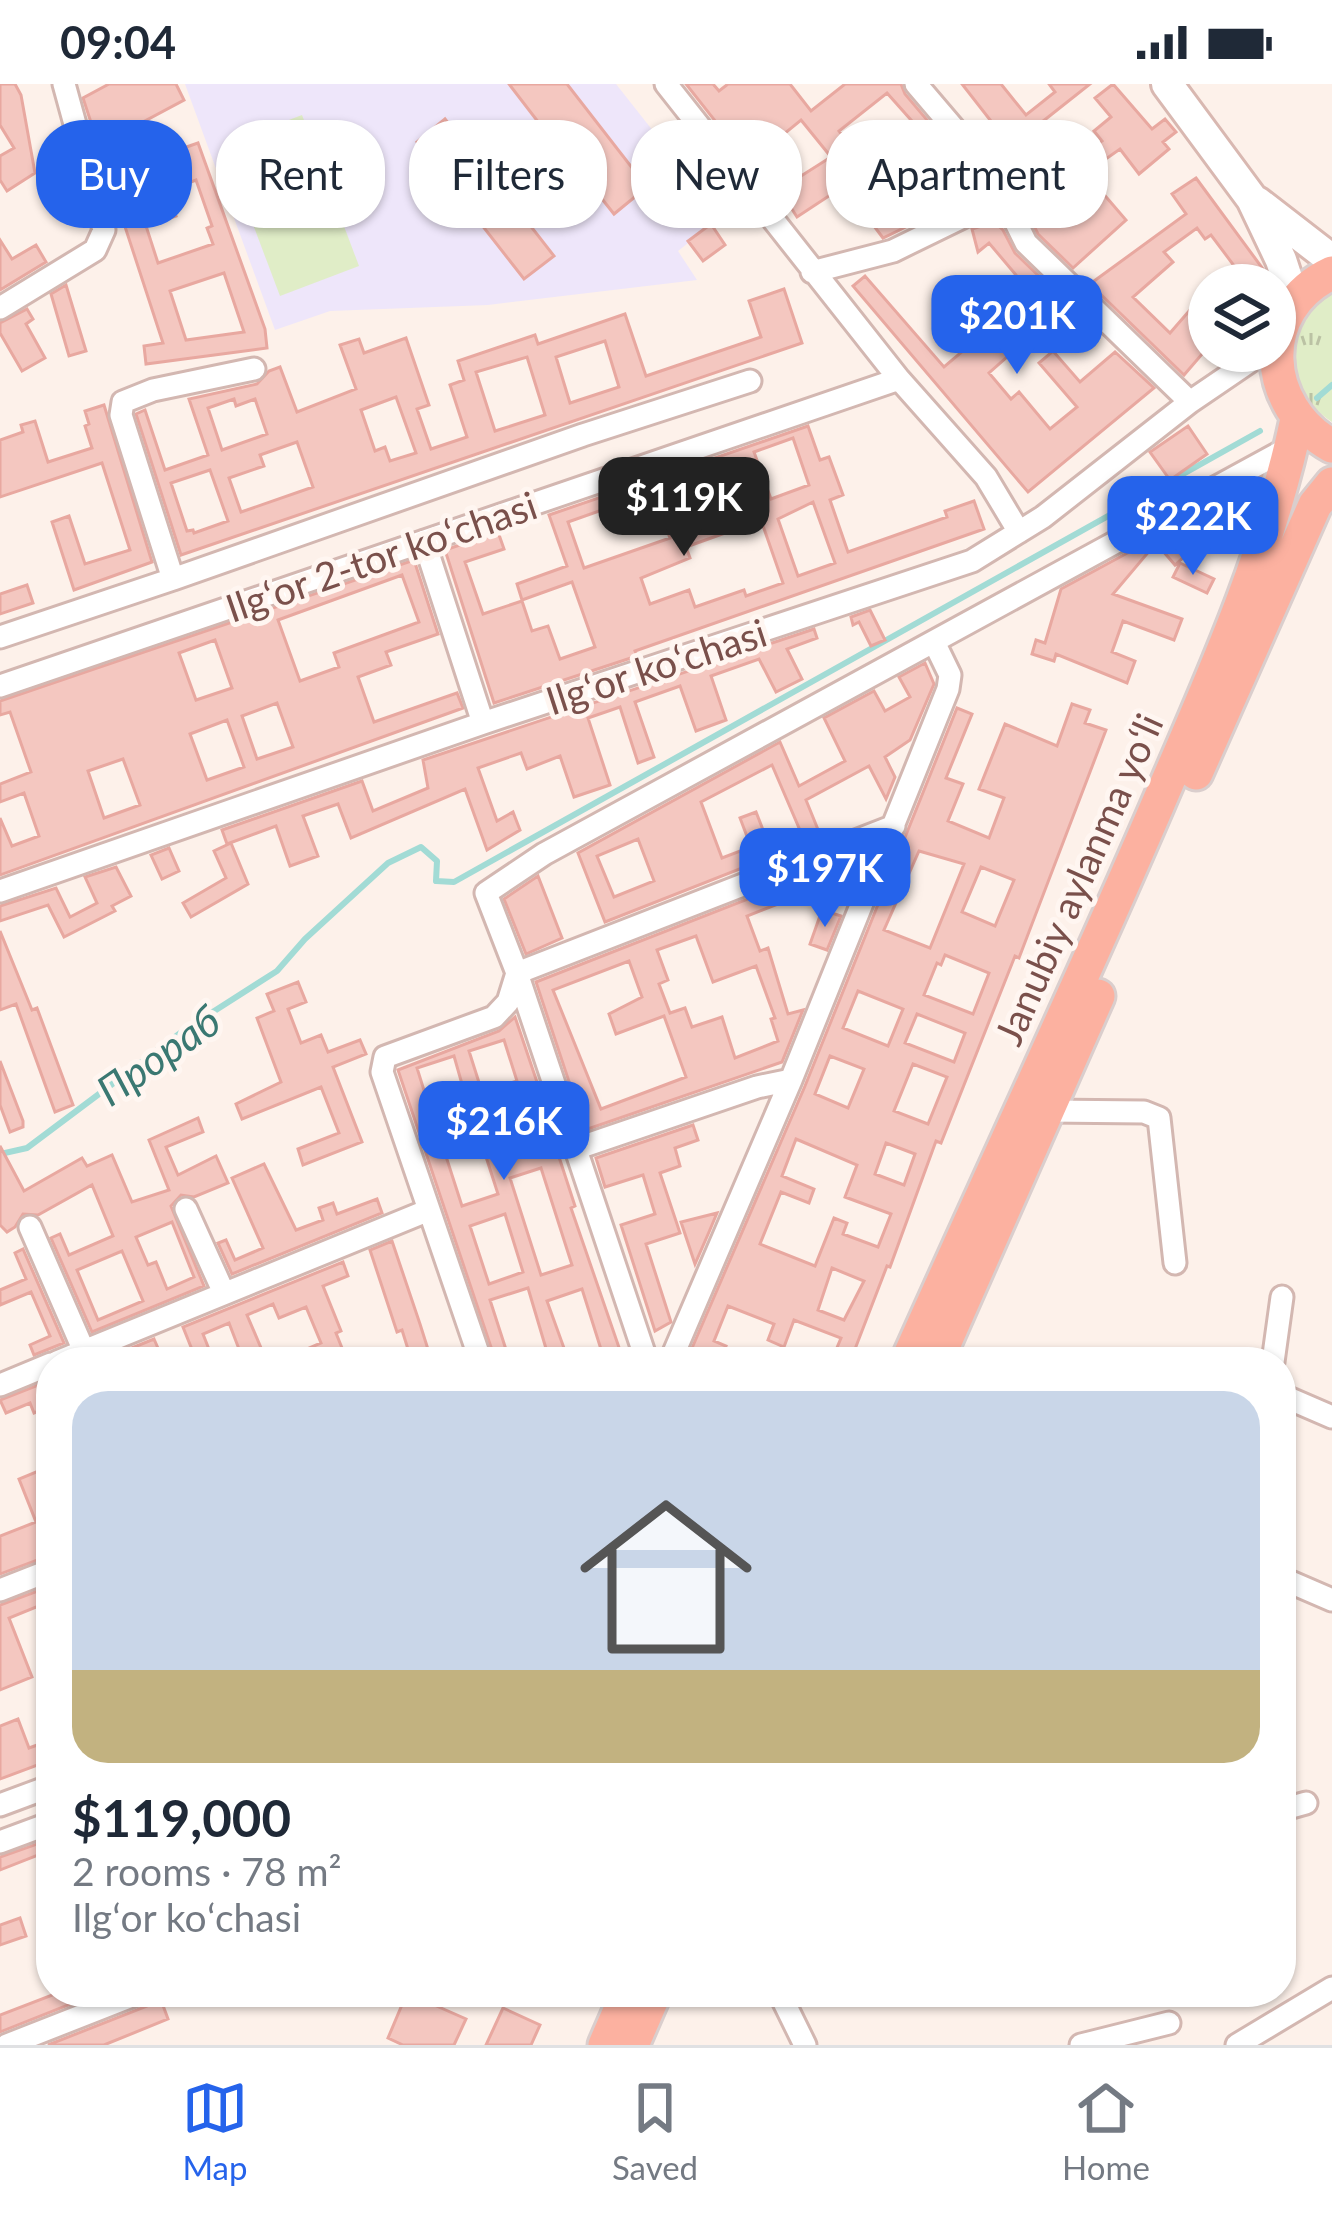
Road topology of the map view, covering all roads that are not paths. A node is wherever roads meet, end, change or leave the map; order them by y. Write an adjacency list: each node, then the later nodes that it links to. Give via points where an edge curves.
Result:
1 (64, 84): 14 (street, via 104,230 95,250)
2 (666, 84): 11 (street)
3 (916, 84): 5 (street)
4 (1167, 84): 6 (main road)
5 (947, 120)
6 (1252, 199): 9 (main road); 10 (main road)
7 (940, 228): 11 (street, via 893,251)
8 (1018, 228): 20 (street)
9 (1332, 260)
10 (1279, 264)
11 (812, 272): 18 (street)
12 (1332, 273): 13 (highway)
13 (1296, 302)
14 (0, 308)
15 (254, 369): 26 (street, via 123,402)
16 (1234, 372): 20 (street, Ilgʻor koʻchasi)
17 (1277, 372): 21 (highway)
18 (898, 379): 24 (street, via 986,477); 25 (street, Ilgʻor 2-tor koʻchasi)
19 (750, 381): 26 (street)
20 (1190, 402): 24 (street, Ilgʻor koʻchasi)
21 (1294, 432): 22 (highway); 28 (street); 48 (highway, Janubiy aylanma yoʻli, via 1260,554 1193,723)
22 (1332, 446)
23 (1332, 484): 35 (highway, Janubiy aylanma yoʻli, via 1306,526)
24 (1019, 532): 30 (street, Ilgʻor koʻchasi, via 972,561)
25 (424, 541): 29 (street, Ilgʻor 2-tor koʻchasi); 30 (street)
26 (172, 579): 27 (street)
27 (0, 637)
28 (934, 642): 31 (street, via 950,684); 33 (street, via 486,893)
29 (0, 686)
30 (483, 724): 32 (street, Ilgʻor koʻchasi)
31 (894, 826): 33 (street); 34 (street)
32 (0, 891)
33 (518, 973): 36 (street); 38 (street, via 494,1017 381,1066)
34 (791, 1080): 36 (street); 47 (street)
35 (1048, 1111): 40 (street, via 1159,1118); 49 (highway, Janubiy aylanma yoʻli)
36 (575, 1149): 46 (street)
37 (186, 1209): 41 (street)
38 (429, 1210): 41 (street); 45 (street)
39 (30, 1227): 43 (street)
40 (1175, 1263)
41 (224, 1293): 44 (street)
42 (1282, 1298): 50 (street)
43 (83, 1347)
44 (95, 1347)
45 (476, 1347)
46 (642, 1347)
47 (676, 1347)
48 (914, 1347)
49 (943, 1347)
50 (1275, 1347)
51 (36, 1370): 52 (street)
52 (0, 1385)
53 (1296, 1401): 54 (street)
54 (1332, 1417)
55 (36, 1576): 57 (street)
56 (1296, 1584): 58 (street)
57 (0, 1590)
58 (1332, 1600)
59 (36, 1792): 61 (street)
60 (1306, 1803): 62 (street)
61 (0, 1805)
62 (1296, 1806)
63 (36, 1828): 64 (street)
64 (0, 1842)
65 (1332, 1988): 76 (street)
66 (104, 2007): 71 (street)
67 (621, 2007): 72 (highway)
68 (648, 2007): 73 (highway)
69 (786, 2007): 74 (street)
70 (1169, 2023): 75 (street)
71 (7, 2045)
72 (605, 2045)
73 (632, 2045)
74 (805, 2045)
75 (1081, 2045)
76 (1238, 2045)

